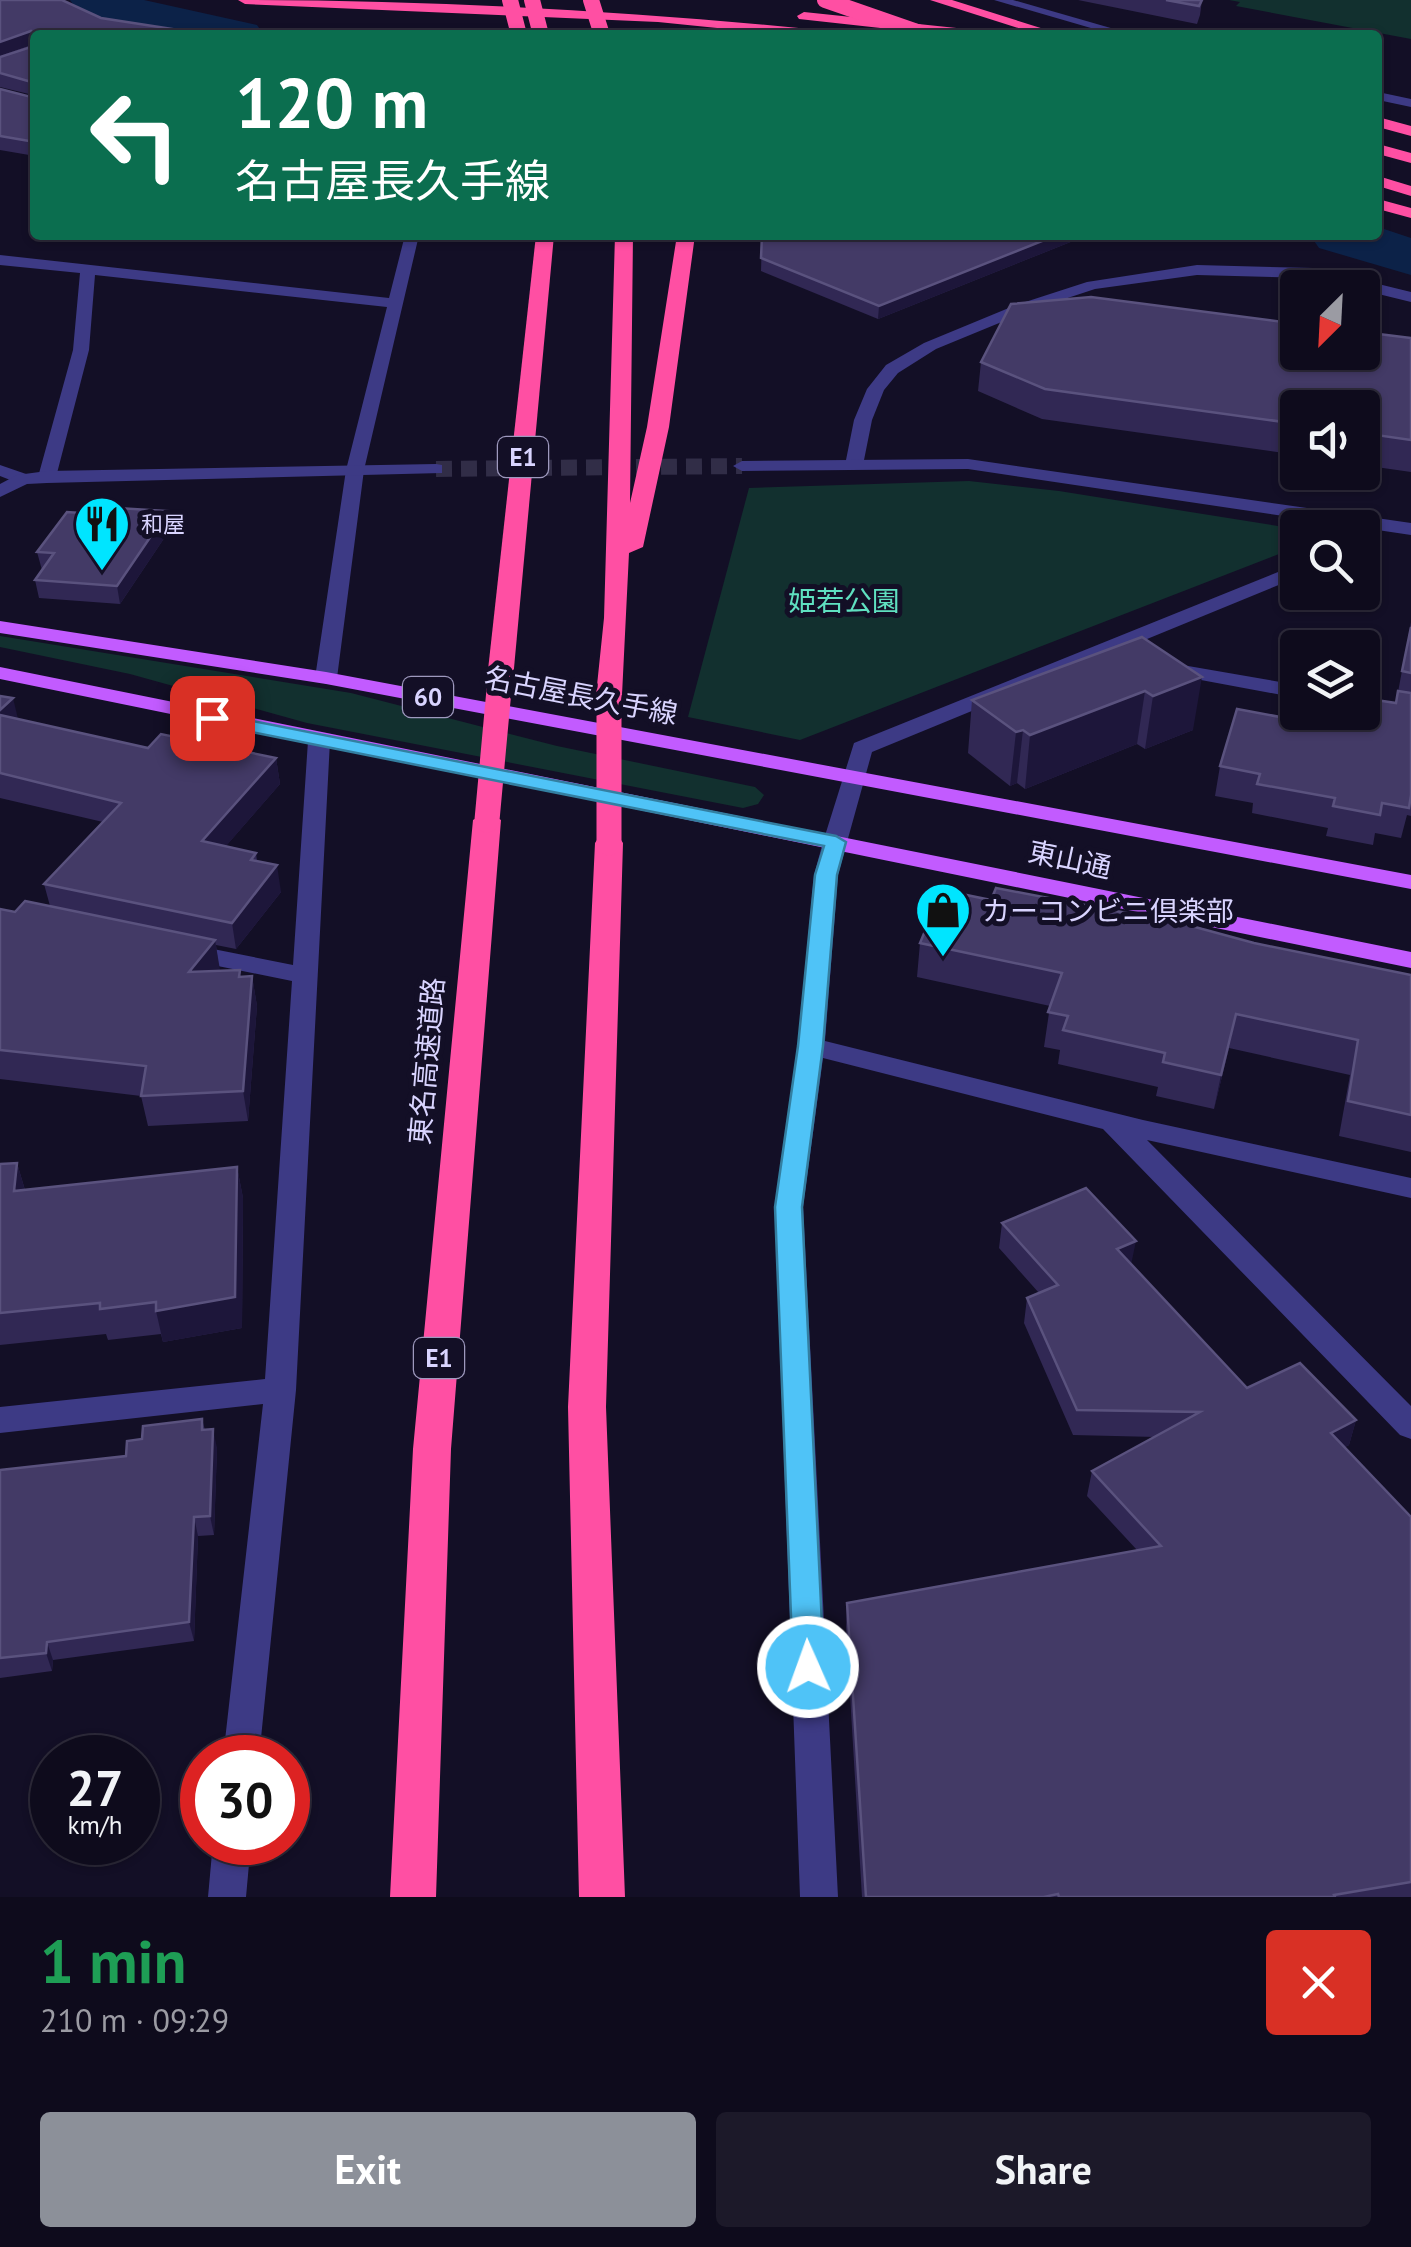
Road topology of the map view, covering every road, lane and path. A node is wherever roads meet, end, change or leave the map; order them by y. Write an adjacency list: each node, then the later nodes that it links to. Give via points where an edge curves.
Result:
1 (245, 0): 13 (highway, via 658,18)
2 (421, 0): 9 (highway)
3 (510, 0): 10 (highway, bridge)
4 (532, 0): 11 (highway, bridge)
5 (591, 0): 12 (highway, bridge)
6 (825, 0): 15 (highway, bridge)
7 (937, 0): 17 (highway)
8 (1000, 0): 18 (street)
9 (717, 11): 14 (highway); 16 (highway)
10 (519, 30)
11 (540, 30)
12 (600, 30)
13 (779, 30)
14 (891, 30)
15 (912, 30)
16 (943, 30)
17 (1039, 30)
18 (1111, 30)
19 (1382, 97): 20 (street)
20 (1411, 103)
21 (1382, 124): 22 (highway)
22 (1411, 131)
23 (1382, 150): 24 (highway)
24 (1411, 158)
25 (1382, 165): 26 (highway)
26 (1411, 173)
27 (1382, 182): 28 (highway)
28 (1411, 191)
29 (1382, 205): 30 (highway)
30 (1411, 213)
31 (411, 240): 38 (street)
32 (544, 240): 74 (highway, 東名高速道路 / E1, bridge, via 462,1072 432,1449)
33 (624, 240): 50 (highway)
34 (685, 240): 50 (highway, via 658,427)
35 (0, 260): 36 (street)
36 (88, 270): 38 (street); 44 (street, via 81,350)
37 (1411, 297): 39 (street, via 1312,273 1198,270 1092,286 1022,308 892,368 862,420)
38 (395, 303): 42 (street)
39 (854, 465): 40 (street); 47 (street, via 1022,469)
40 (742, 466)
41 (0, 470): 45 (street)
42 (355, 470): 43 (street); 44 (street); 54 (street)
43 (436, 470)
44 (47, 477): 45 (street)
45 (22, 478): 46 (street)
46 (0, 490)
47 (1406, 528): 48 (street)
48 (1380, 537)
49 (1280, 577): 52 (street)
50 (616, 618): 75 (highway, bridge, via 587,1407)
51 (0, 627): 54 (main road, 名古屋長久手線 / 60)
52 (1089, 655): 55 (street); 59 (street, via 862,748)
53 (0, 674): 58 (main road, 60)
54 (326, 678): 59 (main road, 名古屋長久手線 / 60)
55 (1280, 689)
56 (1380, 707): 57 (street)
57 (1411, 712)
58 (319, 741): 60 (main road, 60); 64 (street)
59 (854, 776): 60 (street); 61 (main road, 東山通 / 60)
60 (836, 842): 63 (main road, 東山通 / 60); 65 (street, via 826,875)
61 (1411, 882)
62 (172, 948): 64 (street)
63 (1411, 960)
64 (306, 976): 68 (street)
65 (810, 1046): 66 (street); 76 (street, via 788,1207)
66 (1112, 1122): 67 (street); 70 (street)
67 (1411, 1188)
68 (280, 1390): 69 (street); 71 (street)
69 (0, 1420)
70 (1411, 1426)
71 (243, 1735)
72 (230, 1865): 73 (street)
73 (227, 1897)
74 (413, 1897)
75 (602, 1897)
76 (819, 1897)

